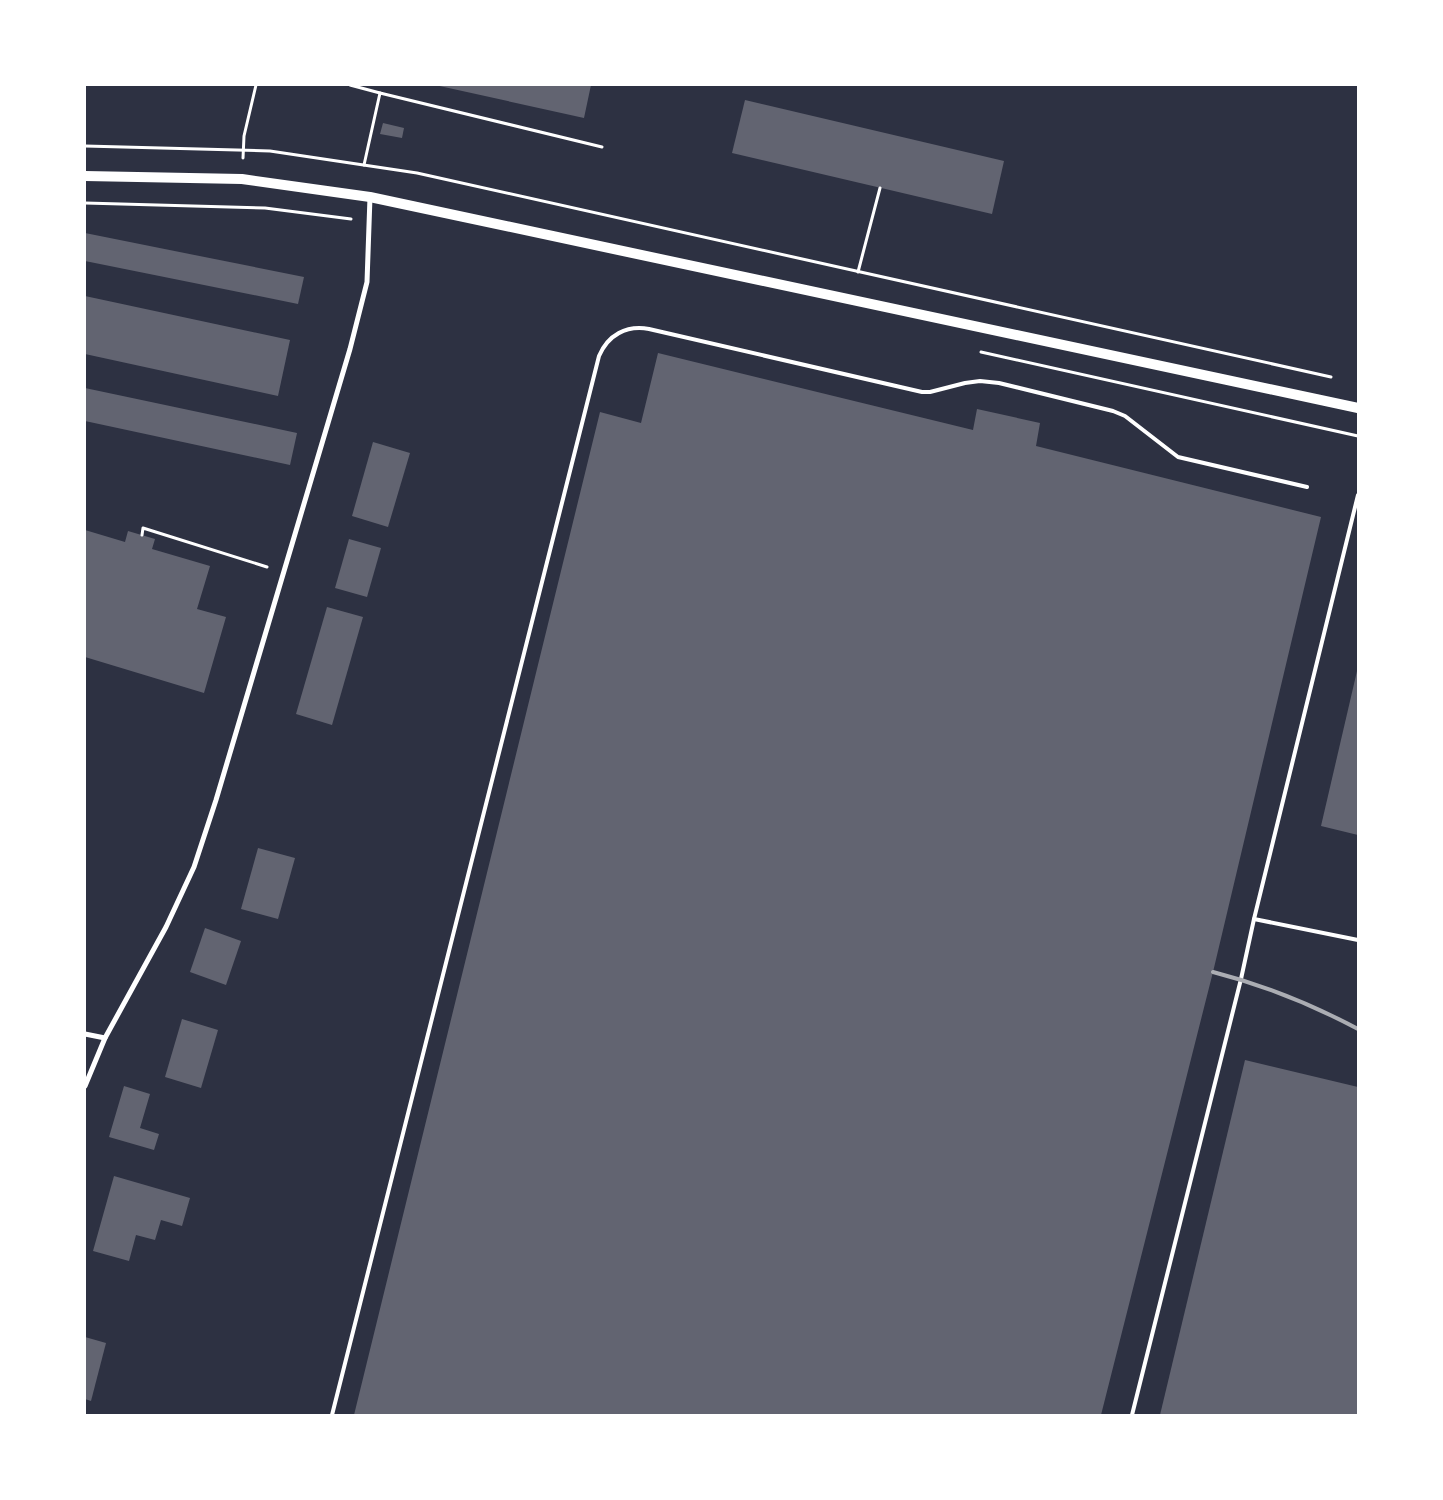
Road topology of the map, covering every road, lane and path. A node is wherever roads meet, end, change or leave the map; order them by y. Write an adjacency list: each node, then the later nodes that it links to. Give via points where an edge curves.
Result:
1 (256, 85): 6 (path)
2 (350, 85): 3 (path)
3 (380, 93): 5 (path); 7 (path)
4 (85, 146): 6 (path)
5 (602, 147)
6 (243, 150): 7 (path); 9 (path)
7 (364, 165): 14 (path, via 426,175)
8 (85, 176): 9 (main road)
9 (242, 179): 11 (main road)
10 (880, 188): 14 (path)
11 (370, 197): 13 (street); 17 (main road)
12 (85, 203): 13 (path, via 265,208)
13 (368, 222): 22 (street, via 367,282)
14 (858, 272): 16 (path)
15 (978, 352): 18 (path)
16 (1339, 379)
17 (1358, 408)
18 (1358, 436)
19 (1307, 487): 28 (lane, via 1178,457 1119,414 999,383 973,381 922,392 649,329 635,328 612,336 599,356)
20 (1358, 495): 23 (lane)
21 (142, 535): 22 (path, via 143,528)
22 (284, 573): 26 (street, via 194,867 166,927)
23 (1254, 919): 24 (lane); 29 (lane)
24 (1358, 940)
25 (85, 1034): 26 (street)
26 (105, 1038): 27 (street)
27 (85, 1086)
28 (332, 1415)
29 (1132, 1415)

